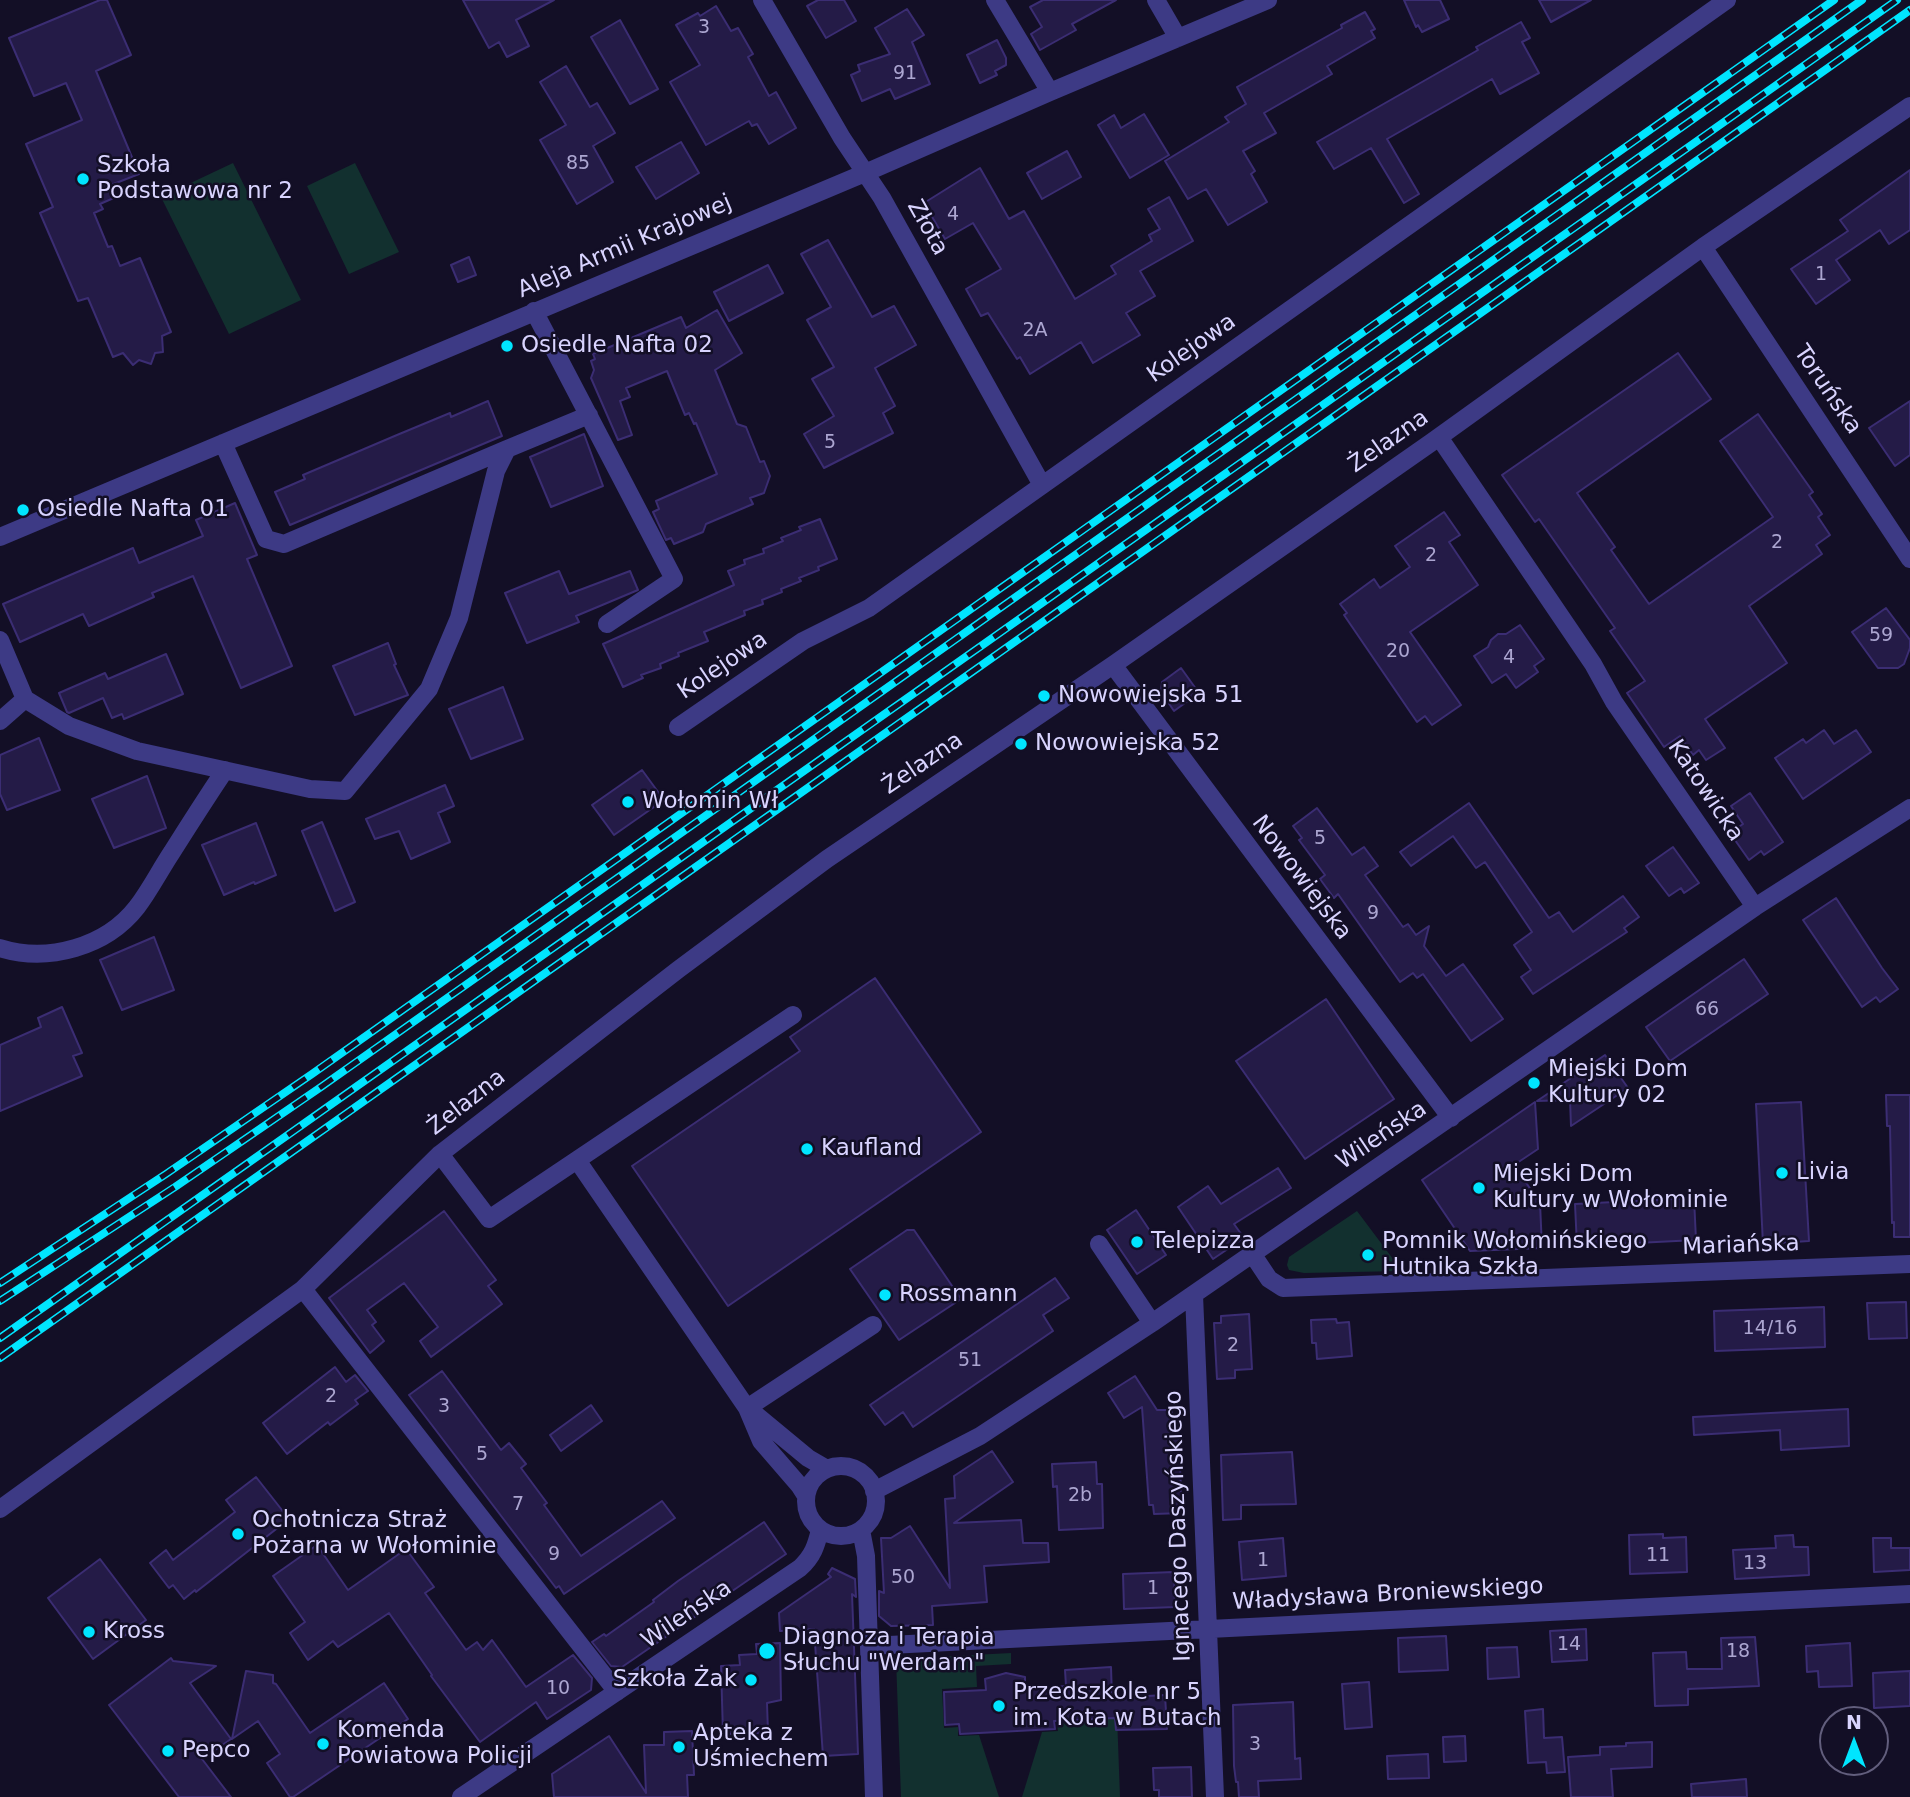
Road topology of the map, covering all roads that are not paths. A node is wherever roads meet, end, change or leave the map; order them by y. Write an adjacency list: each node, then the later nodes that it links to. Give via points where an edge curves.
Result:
1 (762, 0): 9 (street, Złota)
2 (995, 0): 7 (street)
3 (1156, 0): 6 (street)
4 (1268, 0): 6 (street, Aleja Armii Krajowej)
5 (1727, 0): 16 (street, Kolejowa)
6 (1178, 38): 7 (street, Aleja Armii Krajowej)
7 (1050, 92): 9 (street, Aleja Armii Krajowej)
8 (1910, 106): 10 (street, Żelazna)
9 (865, 173): 11 (street, Aleja Armii Krajowej); 16 (street, Złota)
10 (1703, 247): 13 (street, Żelazna); 18 (street, Toruńska)
11 (534, 311): 12 (street); 14 (street, Aleja Armii Krajowej)
12 (589, 415): 15 (street); 19 (street, via 674,579)
13 (1439, 437): 21 (street, Żelazna); 27 (street, Katowicka)
14 (223, 443): 15 (street, via 266,539 284,544); 17 (street, Aleja Armii Krajowej)
15 (507, 449): 25 (street, via 496,471 459,618 429,690 345,791 310,789)
16 (1042, 485): 24 (street, Kolejowa, via 869,608 803,641)
17 (0, 537)
18 (1910, 559)
19 (607, 624)
20 (0, 640): 22 (street)
21 (1113, 665): 30 (street, Nowowiejska); 31 (street, Żelazna, via 827,859)
22 (25, 699): 23 (street); 25 (street, via 69,726 137,751)
23 (0, 721)
24 (678, 727)
25 (225, 770): 28 (street, via 136,908 115,928 88,944 51,954)
26 (1910, 808): 27 (street, Wileńska)
27 (1755, 907): 30 (street, Wileńska)
28 (0, 948)
29 (793, 1015): 32 (street)
30 (1451, 1118): 34 (street, Wileńska)
31 (440, 1154): 32 (street, via 489,1219); 36 (street, Żelazna)
32 (577, 1160): 40 (street)
33 (1099, 1244): 38 (street)
34 (1253, 1255): 35 (street, Mariańska, via 1269,1279 1283,1288); 37 (street, Wileńska)
35 (1910, 1264)
36 (303, 1289): 44 (street, Żelazna); 50 (street)
37 (1194, 1295): 38 (street, Wileńska); 48 (street, Ignacego Daszyńskiego)
38 (1152, 1323): 42 (street, Wileńska, via 980,1436)
39 (873, 1325): 40 (street)
40 (747, 1408): 41 (street); 43 (street, via 761,1441)
41 (827, 1469): 42 (street, via 856,1469); 43 (street, via 813,1479)
42 (874, 1491): 46 (street, via 875,1509)
43 (806, 1496): 45 (street, via 808,1515)
44 (0, 1509)
45 (820, 1530): 46 (street, via 836,1536); 50 (street, Wileńska, via 815,1550 800,1568)
46 (861, 1530): 49 (street)
47 (1910, 1594): 48 (street, Władysława Broniewskiego)
48 (1208, 1629): 49 (street, Władysława Broniewskiego); 53 (street, Ignacego Daszyńskiego)
49 (869, 1646): 52 (street)
50 (617, 1692): 51 (street, Wileńska)
51 (461, 1797)
52 (874, 1797)
53 (1215, 1797)

